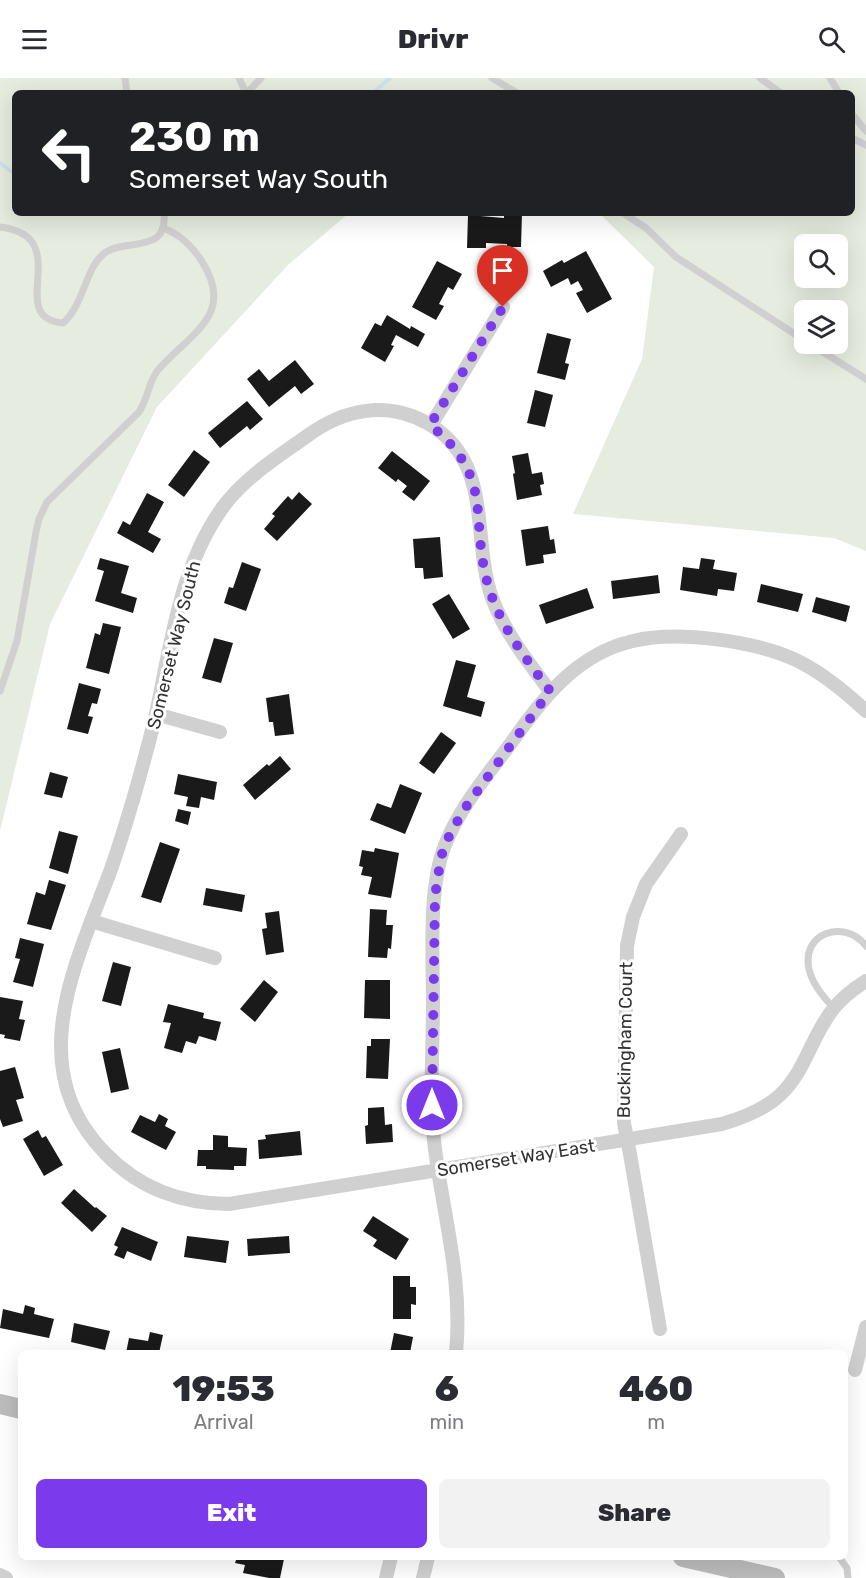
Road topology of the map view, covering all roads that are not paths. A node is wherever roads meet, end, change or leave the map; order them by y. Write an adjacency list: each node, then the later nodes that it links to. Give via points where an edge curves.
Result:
1 (261, 78): 4 (lane)
2 (492, 78): 5 (lane)
3 (760, 78): 6 (lane)
4 (250, 90)
5 (512, 90)
6 (777, 90)
7 (855, 118): 8 (lane)
8 (866, 131)
9 (164, 216): 12 (lane)
10 (628, 216): 14 (lane, via 676,257)
11 (0, 227): 12 (lane, via 31,240 38,252 38,306 45,317 63,323 74,312 96,262 103,255 116,248 144,244 155,239)
12 (163, 228): 18 (lane, via 176,233 194,250 211,277 215,298 211,311 207,320 156,372 139,412 47,502 36,532 17,641)
13 (503, 307): 17 (street)
14 (794, 334)
15 (826, 354): 16 (lane)
16 (866, 379)
17 (430, 425): 19 (street, Somerset Way South, via 454,447 472,476 484,567 494,602 509,634); 21 (street, Somerset Way South, via 390,411 342,415 323,424 231,497 192,564)
18 (0, 691)
19 (550, 691): 20 (street, via 587,661 621,645 660,636 698,637 796,660 832,682); 31 (street, via 463,811 441,857 435,896 432,1089)
20 (866, 711)
21 (156, 714): 22 (street); 24 (street, Somerset Way South, via 120,844)
22 (220, 732)
23 (681, 834): 29 (street, Buckingham Court, via 646,884 627,946)
24 (91, 921): 26 (street); 30 (street, Somerset Way South, via 62,1013 61,1060 66,1089 80,1123)
25 (866, 946): 28 (lane, via 855,935 838,930 824,934 811,948 808,960 813,979)
26 (215, 958)
27 (866, 981): 28 (street, Somerset Way East)
28 (834, 1008): 29 (street, Somerset Way East, via 798,1072 768,1104 746,1117 722,1124)
29 (627, 1140): 31 (street, Somerset Way East); 33 (street, Buckingham Court)
30 (111, 1160): 31 (street, Somerset Way East, via 152,1188 213,1204 260,1201)
31 (439, 1170): 34 (street, via 458,1292)
32 (866, 1327): 35 (street)
33 (660, 1329)
34 (456, 1350)
35 (855, 1370)
36 (0, 1404): 37 (street)
37 (18, 1408)
38 (390, 1560): 44 (street)
39 (427, 1560): 45 (street)
40 (696, 1560): 46 (street)
41 (841, 1560): 47 (lane)
42 (0, 1575): 43 (street)
43 (6, 1578)
44 (386, 1578)
45 (423, 1578)
46 (775, 1578)
47 (849, 1578)

